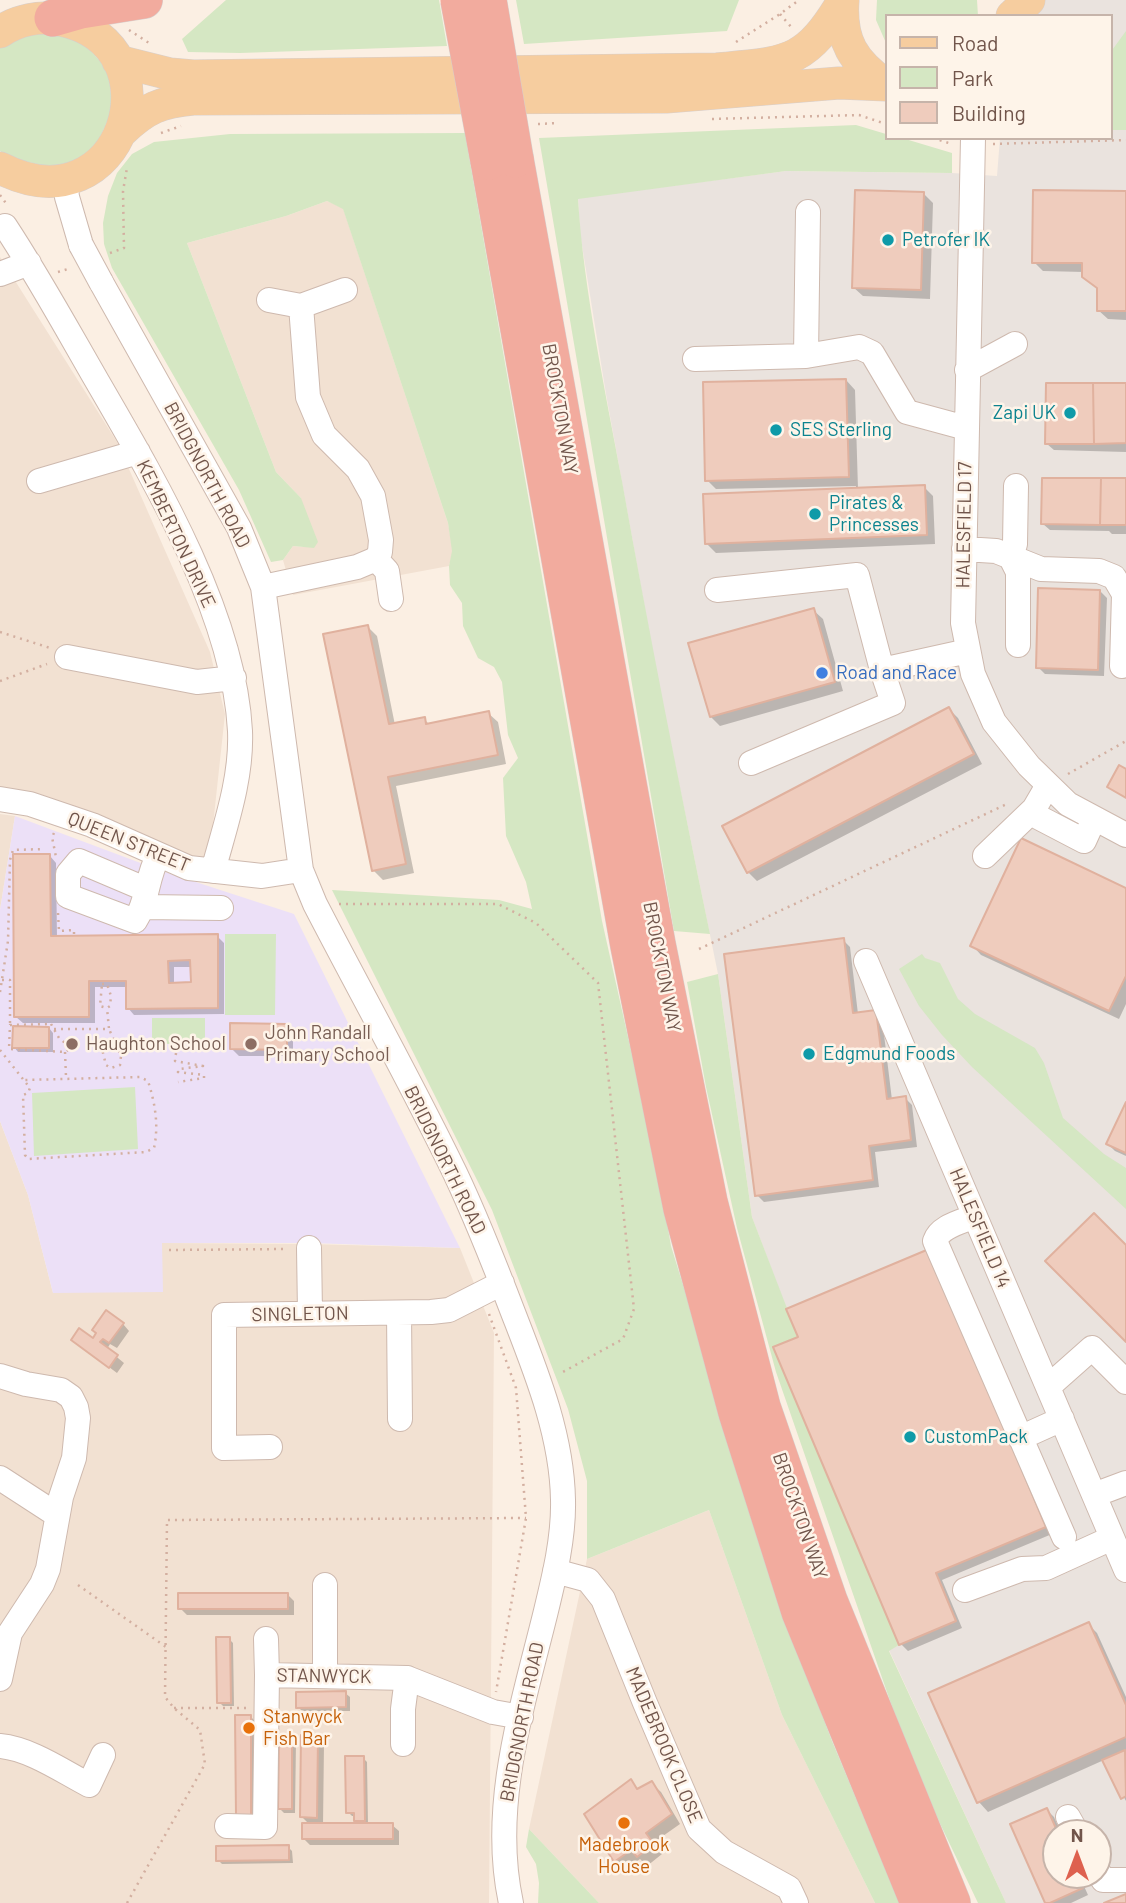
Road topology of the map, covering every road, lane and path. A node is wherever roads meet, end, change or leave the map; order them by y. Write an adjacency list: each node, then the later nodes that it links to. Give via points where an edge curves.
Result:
1 (144, 0): 9 (highway)
2 (458, 0): 22 (highway, BROCKTON WAY, bridge)
3 (488, 0): 22 (highway, BROCKTON WAY, bridge)
4 (799, 0): 7 (path)
5 (1029, 0): 8 (main road)
6 (843, 1): 10 (main road, via 828,27 809,48 793,57 717,69 193,76); 11 (main road, via 843,27 851,50 866,71)
7 (780, 14)
8 (1014, 14)
9 (27, 17): 10 (main road, via 73,22 107,44)
10 (118, 61): 18 (main road, via 128,95)
11 (884, 84)
12 (884, 85): 18 (main road, via 839,83 666,97 194,99 151,107)
13 (707, 119): 15 (path, via 859,115)
14 (569, 123): 17 (path)
15 (884, 123)
16 (188, 124): 19 (path)
17 (529, 124)
18 (122, 131): 23 (main road, via 93,167)
19 (159, 134)
20 (1126, 140): 21 (path)
21 (970, 141): 36 (street, HALESFIELD 17)
22 (502, 160): 133 (highway, BROCKTON WAY, via 629,946 682,1209 737,1413 800,1612); 134 (highway, BROCKTON WAY, via 709,1202 762,1407 829,1601)
23 (65, 180): 24 (main road, via 41,182 19,177); 44 (street, BRIDGNORTH ROAD, bridge, via 81,245 239,528)
24 (4, 182): 25 (path)
25 (0, 194)
26 (808, 212): 34 (street)
27 (5, 226): 28 (street, KEMBERTON DRIVE)
28 (29, 263): 29 (street); 38 (street, KEMBERTON DRIVE)
29 (0, 274)
30 (345, 290): 32 (street)
31 (269, 300): 32 (street)
32 (301, 306): 43 (street, via 308,397 324,435 358,469 373,496 381,540)
33 (1015, 344): 36 (street)
34 (806, 356): 35 (street); 37 (street, via 859,347 872,353 907,412)
35 (695, 359)
36 (967, 370): 37 (street, HALESFIELD 17)
37 (966, 428): 41 (street, HALESFIELD 17)
38 (138, 452): 39 (street); 53 (street, KEMBERTON DRIVE, via 205,587)
39 (49, 478)
40 (1016, 486): 42 (street)
41 (964, 549): 42 (street, via 996,551); 49 (street, HALESFIELD 17, via 963,623)
42 (1012, 558): 48 (street, via 1018,572); 51 (street, via 1041,569 1099,571 1114,577 1124,594)
43 (376, 559): 44 (street); 46 (street, via 387,572)
44 (263, 587): 67 (street, BRIDGNORTH ROAD)
45 (717, 590): 52 (street, via 857,575)
46 (391, 599)
47 (0, 632): 50 (path)
48 (1018, 645)
49 (968, 651): 52 (street); 57 (street, HALESFIELD 17, via 994,722)
50 (67, 657): 53 (street, via 197,682); 54 (path)
51 (1122, 666)
52 (882, 670): 56 (street, via 893,703)
53 (233, 678): 68 (street, KEMBERTON DRIVE, via 240,733 236,782)
54 (0, 681)
55 (1126, 741): 57 (path)
56 (751, 764)
57 (1048, 785): 59 (street); 60 (street, HALESFIELD 17)
58 (0, 799): 61 (street, QUEEN STREET)
59 (1022, 806): 60 (street, via 1084,841); 65 (street); 72 (path)
60 (1094, 819): 62 (street, HALESFIELD 17)
61 (92, 825): 64 (street, QUEEN STREET); 66 (street)
62 (1126, 835)
63 (44, 849): 74 (path, via 13,850)
64 (158, 856): 68 (street, QUEEN STREET); 69 (street)
65 (985, 856)
66 (79, 860): 69 (street); 69 (street, via 68,874 68,896 135,921)
67 (301, 870): 68 (street, QUEEN STREET, via 262,876); 70 (street, BRIDGNORTH ROAD)
68 (213, 872)
69 (145, 898): 71 (street)
70 (315, 904): 76 (path, via 498,904 536,923); 94 (street, BRIDGNORTH ROAD, via 455,1174)
71 (221, 908)
72 (699, 949)
73 (866, 961): 91 (street, HALESFIELD 14)
74 (1, 980): 77 (path); 79 (path, via 10,980)
75 (606, 981): 76 (path)
76 (598, 983): 97 (path, via 634,1310 623,1339)
77 (0, 992)
78 (107, 1008): 78 (path, via 111,996 107,984 102,984 100,1006); 82 (path)
79 (10, 1025): 80 (path, via 51,1024); 86 (path, via 9,1049)
80 (54, 1029): 81 (path); 86 (path, via 71,1048)
81 (103, 1029): 82 (path); 83 (path)
82 (109, 1029): 84 (path, via 121,1056 120,1065 106,1065)
83 (104, 1037)
84 (101, 1045)
85 (0, 1050): 89 (path)
86 (65, 1052): 88 (path)
87 (176, 1053): 90 (path, via 175,1061 203,1066 178,1072 205,1075)
88 (66, 1079): 89 (path); 89 (path, via 140,1077 148,1081 157,1136 152,1151 29,1159 25,1155 23,1095 30,1088)
89 (25, 1080)
90 (178, 1082)
91 (975, 1216): 100 (street, HALESFIELD 14); 103 (street, via 943,1230 935,1241)
92 (309, 1248): 93 (path); 95 (street)
93 (169, 1250)
94 (492, 1288): 96 (street, SINGLETON, via 449,1310); 112 (street, BRIDGNORTH ROAD, via 535,1368 556,1442 563,1500); 125 (path, via 516,1388 526,1518)
95 (310, 1313): 96 (street, SINGLETON); 104 (street, SINGLETON, via 224,1315 224,1448)
96 (399, 1313): 101 (street)
97 (561, 1373)
98 (0, 1376): 108 (street, via 61,1390 76,1407 74,1458)
99 (1126, 1382): 100 (street, via 1092,1348)
100 (1048, 1387): 102 (street, HALESFIELD 14)
101 (400, 1419)
102 (1062, 1419): 103 (street); 107 (street, HALESFIELD 14)
103 (1020, 1438): 109 (street)
104 (270, 1447)
105 (0, 1478): 108 (street)
106 (1126, 1483): 107 (street)
107 (1094, 1495): 110 (street, HALESFIELD 14)
108 (57, 1515): 116 (street, via 42,1584)
109 (1064, 1537)
110 (1112, 1538): 111 (street, HALESFIELD 14); 115 (street, via 1046,1568 1022,1569)
111 (1126, 1570)
112 (555, 1571): 126 (street, BRIDGNORTH ROAD); 132 (street, MADEBROOK CLOSE, via 588,1580 603,1599 699,1829 724,1853 789,1888)
113 (78, 1586): 118 (path)
114 (325, 1586): 120 (street)
115 (965, 1590)
116 (5, 1632): 122 (street)
117 (266, 1639): 119 (street)
118 (166, 1647)
119 (267, 1675): 120 (street, STANWYCK); 124 (street, STANWYCK)
120 (325, 1676): 121 (street, STANWYCK)
121 (407, 1678): 125 (street, STANWYCK); 127 (street)
122 (0, 1679)
123 (174, 1708): 124 (path)
124 (267, 1708): 130 (street, STANWYCK, via 265,1826)
125 (493, 1712): 126 (street, STANWYCK)
126 (521, 1717): 131 (street, BRIDGNORTH ROAD, via 502,1838)
127 (403, 1744)
128 (0, 1746): 129 (street, via 34,1757 89,1785)
129 (103, 1755)
130 (228, 1826)
131 (511, 1903)
132 (796, 1903)
133 (919, 1903)
134 (952, 1903)

